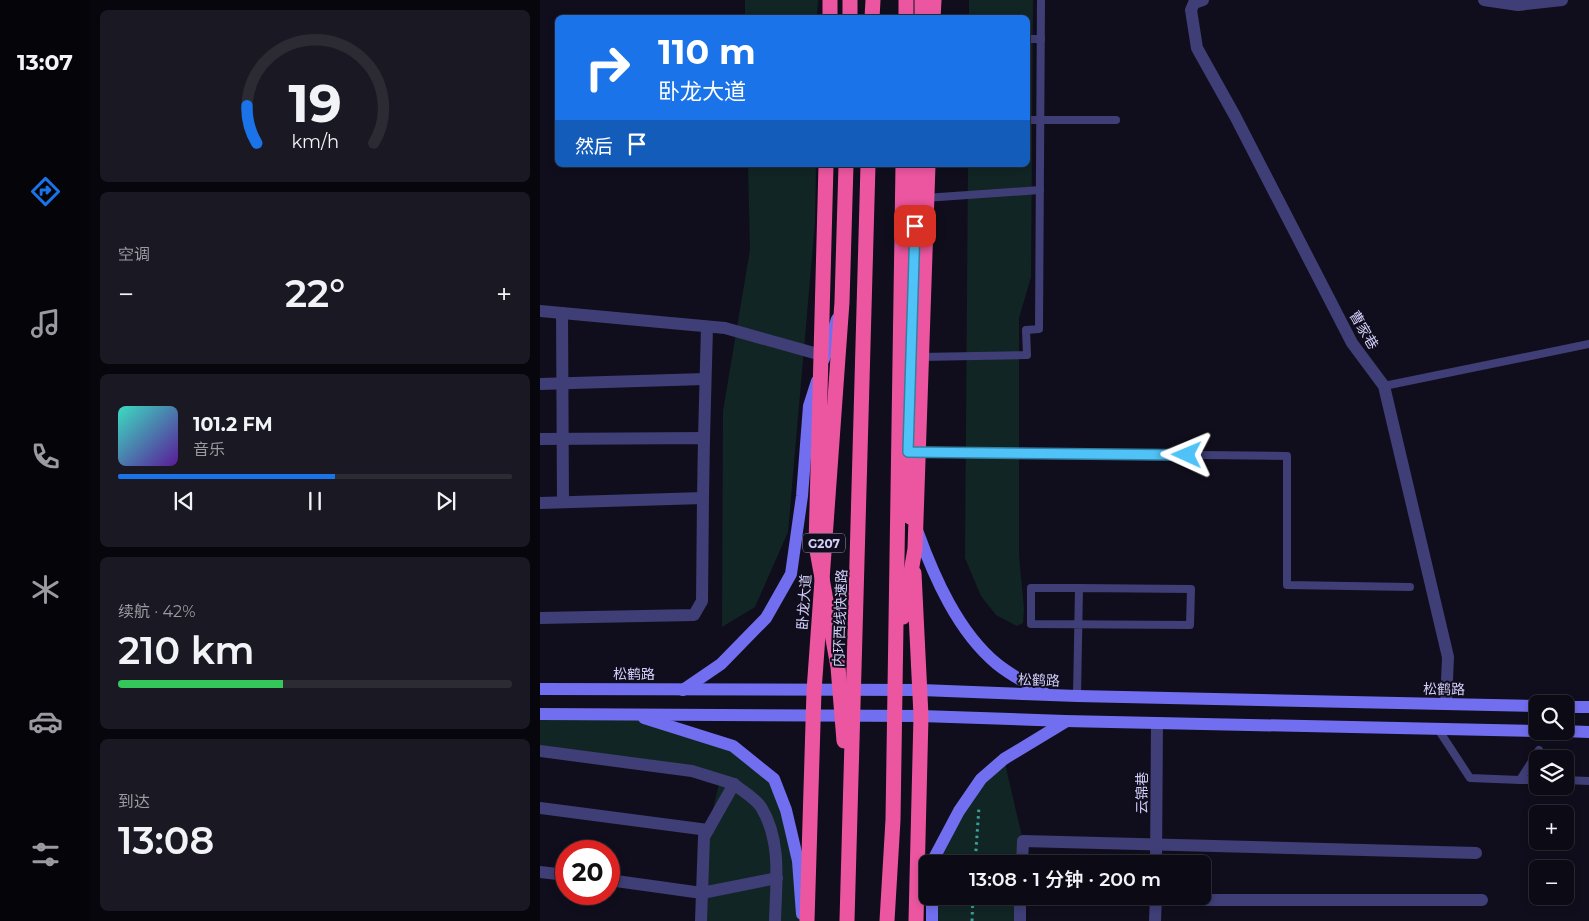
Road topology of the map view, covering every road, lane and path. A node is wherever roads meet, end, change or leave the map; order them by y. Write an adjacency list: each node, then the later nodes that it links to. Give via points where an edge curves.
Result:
1 (830, 0): 11 (highway)
2 (850, 0): 12 (highway)
3 (873, 0): 13 (highway)
4 (906, 0): 14 (highway)
5 (922, 0): 15 (highway)
6 (934, 0): 16 (highway)
7 (1041, 0): 18 (lane)
8 (1203, 0): 40 (street, 曹家巷, via 1194,2 1191,10 1197,48 1352,343)
9 (1484, 0): 10 (street, via 1518,5)
10 (1562, 0)
11 (830, 15)
12 (850, 15)
13 (872, 15)
14 (906, 15)
15 (922, 15)
16 (933, 15)
17 (1030, 39): 18 (lane)
18 (1041, 39): 20 (lane)
19 (1030, 120): 20 (lane)
20 (1040, 120): 21 (lane); 28 (lane)
21 (1116, 120)
22 (826, 167): 82 (highway, bridge, via 816,545 838,667)
23 (846, 167): 30 (highway, 卧龙大道 / G207)
24 (868, 167): 82 (highway, 内环西线快速路, bridge)
25 (903, 167): 83 (highway, bridge)
26 (917, 167): 29 (highway)
27 (928, 167): 83 (highway, bridge, via 915,549 894,671)
28 (1040, 190): 29 (lane); 36 (lane, via 1039,328 1026,330 1027,356)
29 (916, 198): 36 (highway)
30 (842, 302): 35 (main road); 56 (highway, 卧龙大道 / G207)
31 (540, 311): 32 (street)
32 (562, 313): 33 (street); 39 (street)
33 (707, 327): 35 (street, via 726,328); 37 (street)
34 (1589, 344): 40 (lane)
35 (825, 356): 54 (main road, via 809,406 802,496 791,574 766,618 722,664)
36 (911, 357): 44 (highway)
37 (705, 379): 39 (street); 41 (street)
38 (540, 384): 39 (street)
39 (562, 384): 43 (street)
40 (1384, 386): 59 (street, 曹家巷, via 1448,657)
41 (704, 438): 43 (street); 46 (street)
42 (540, 439): 43 (street)
43 (563, 439): 47 (street)
44 (908, 452): 45 (highway); 49 (lane, via 1287,456 1287,585)
45 (908, 469): 55 (highway); 57 (main road, via 909,509 933,570 961,624 996,663)
46 (703, 498): 47 (street); 51 (street, via 702,601 694,615)
47 (564, 502): 48 (street)
48 (540, 503)
49 (1410, 587)
50 (1079, 588): 52 (lane); 52 (lane, via 1031,588 1031,624); 52 (lane, via 1191,589 1190,625)
51 (540, 618)
52 (1078, 624): 58 (lane)
53 (540, 690): 54 (main road, 松鹤路)
54 (683, 690): 56 (main road, 松鹤路)
55 (920, 690): 56 (main road, 松鹤路); 57 (main road, 松鹤路); 66 (highway)
56 (814, 691): 65 (highway, 卧龙大道 / G207)
57 (1048, 695): 58 (main road, 松鹤路)
58 (1078, 696): 59 (main road, 松鹤路)
59 (1446, 704): 60 (main road, 松鹤路)
60 (1529, 706)
61 (1574, 707): 62 (main road)
62 (1589, 707)
63 (630, 713): 64 (main road); 65 (main road); 104 (main road, via 734,746 774,779 786,810 798,861)
64 (540, 714)
65 (813, 716): 66 (main road); 104 (highway, 卧龙大道 / G207)
66 (922, 716): 67 (main road); 107 (highway)
67 (1065, 721): 68 (main road); 75 (main road, via 1004,759)
68 (1157, 723): 69 (main road); 85 (street, 云锦巷)
69 (1438, 729): 70 (main road); 76 (lane, via 1470,778)
70 (1529, 731)
71 (1574, 731): 72 (main road)
72 (1589, 732)
73 (540, 751): 80 (street, via 692,771)
74 (1529, 766): 76 (lane)
75 (981, 779): 87 (main road); 88 (path)
76 (1520, 780): 77 (lane)
77 (1529, 780)
78 (1574, 780): 79 (lane)
79 (1589, 781)
80 (734, 784): 84 (street); 93 (street, via 760,806 774,838)
81 (540, 808): 84 (street)
82 (850, 820): 105 (highway, 内环西线快速路, bridge)
83 (892, 820): 106 (highway, bridge)
84 (708, 830): 95 (street, via 704,837)
85 (1156, 845): 86 (street); 89 (street, via 1023,841); 90 (street, 云锦巷)
86 (1476, 853)
87 (936, 855)
88 (976, 855)
89 (1022, 855)
90 (1156, 855)
91 (540, 872): 92 (street)
92 (555, 874)
93 (777, 878): 95 (street); 103 (street)
94 (620, 882): 95 (street)
95 (702, 893): 102 (street)
96 (1211, 898): 97 (street)
97 (1482, 900)
98 (932, 905): 108 (main road)
99 (973, 905): 109 (path)
100 (1021, 905): 110 (street)
101 (1156, 905): 111 (street)
102 (701, 921)
103 (775, 921)
104 (805, 921)
105 (847, 921)
106 (887, 921)
107 (916, 921)
108 (932, 921)
109 (972, 921)
110 (1020, 921)
111 (1156, 921)

